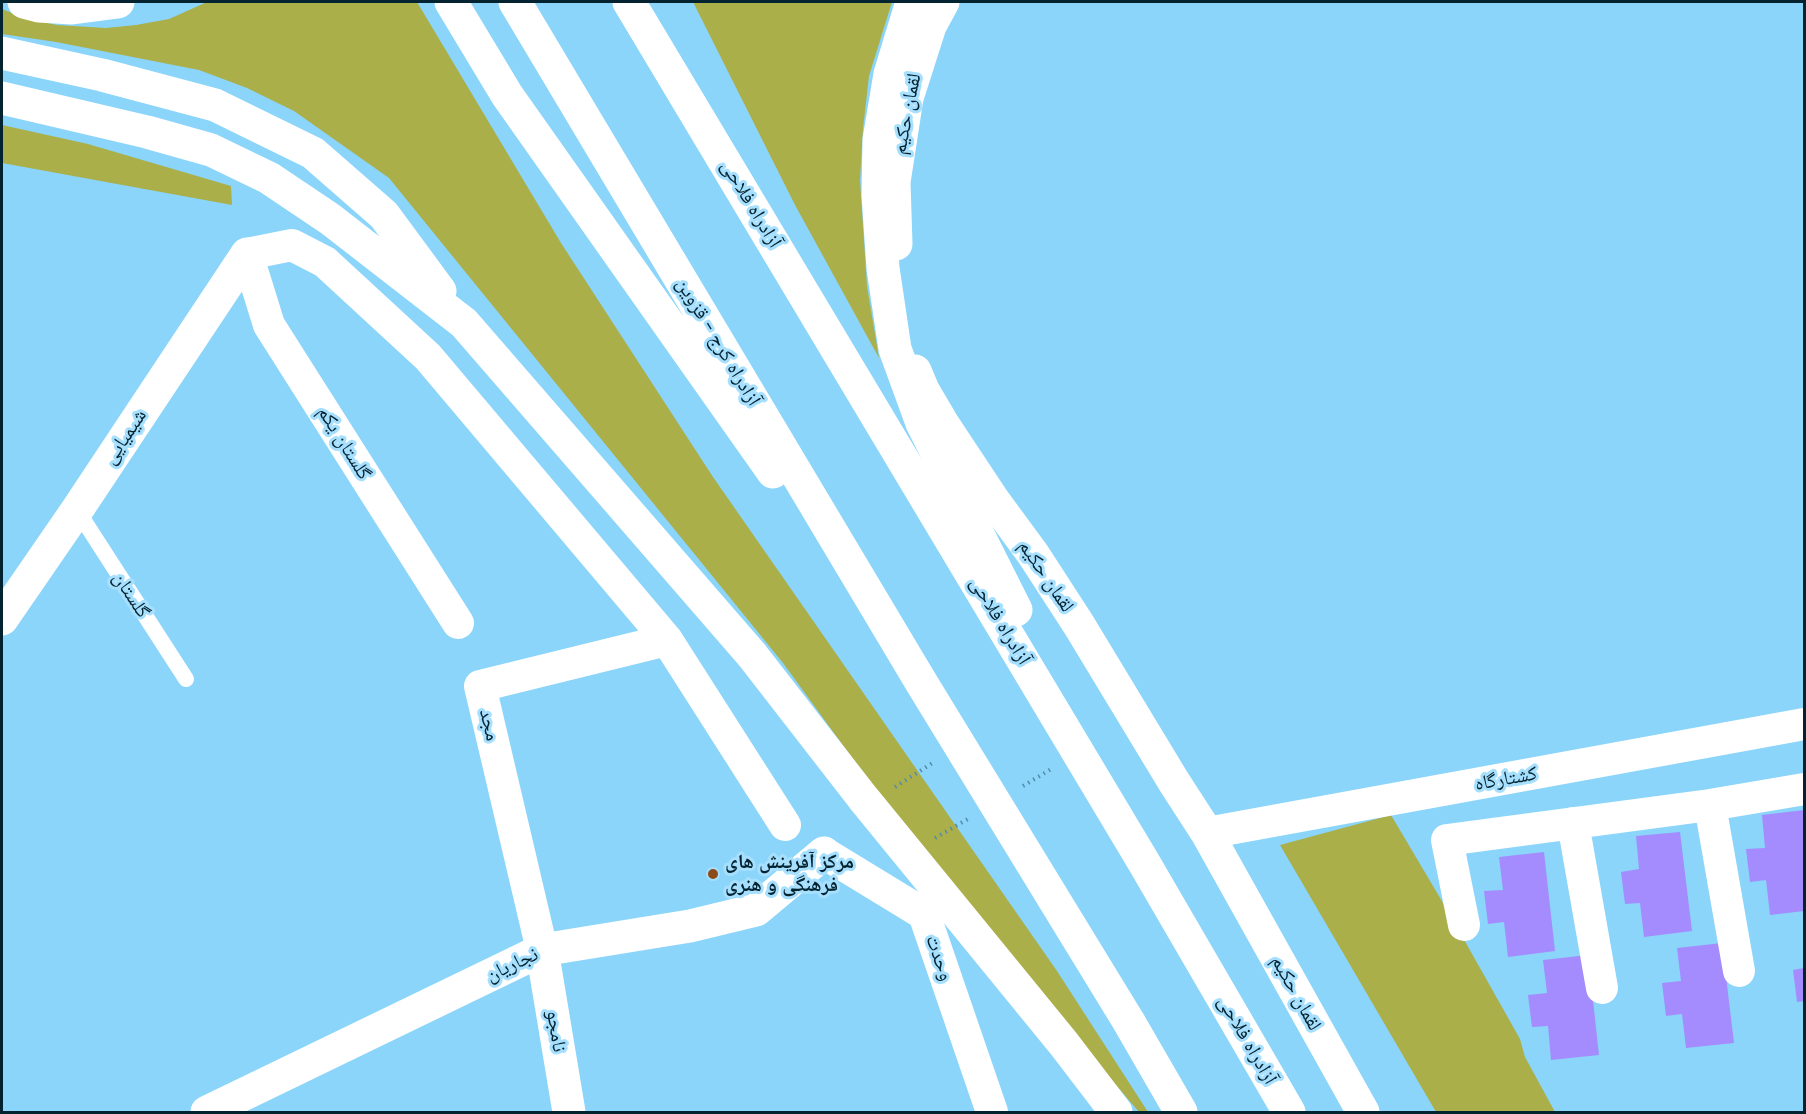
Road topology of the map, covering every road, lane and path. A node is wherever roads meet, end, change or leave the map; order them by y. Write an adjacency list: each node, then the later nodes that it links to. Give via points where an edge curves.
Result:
1 (24, 2): 2 (main road, via 72,8)
2 (118, 2)
3 (451, 2): 19 (main road, via 507,95)
4 (515, 2): 19 (main road, آزادراه کرج - قزوین)
5 (629, 2): 11 (main road)
6 (650, 2): 11 (main road)
7 (912, 2): 33 (main road, via 890,74 879,140 883,268 895,349 922,423)
8 (943, 2): 30 (main road, لقمان حکیم, via 930,26 907,98 894,182 896,273 907,352 943,424 1068,607)
9 (2, 53): 13 (main road, via 215,105 313,153 384,215)
10 (2, 99): 13 (main road, via 211,150 269,178 330,219)
11 (708, 132): 33 (main road, آزادراه فلاحی)
12 (247, 254): 14 (main road, شیمیایی); 16 (street, گلستان یکم, via 269,325); 17 (street, via 292,245 325,262 428,357)
13 (464, 323): 25 (main road, via 752,655)
14 (77, 510): 15 (main road, شیمیایی); 18 (lane, گلستان)
15 (2, 619)
16 (458, 623)
17 (667, 640): 29 (street); 35 (street, مجد, via 480,686)
18 (186, 679)
19 (921, 682): 21 (main road)
20 (1804, 724): 30 (street, کشتارگاه)
21 (960, 745): 25 (path, via 893,788); 42 (main road)
22 (1058, 765): 23 (path)
23 (1017, 789)
24 (1804, 789): 26 (street)
25 (863, 798): 41 (main road)
26 (1710, 805): 28 (street); 36 (street)
27 (977, 813): 31 (path)
28 (1573, 823): 34 (street, via 1447,840); 37 (street)
29 (785, 825)
30 (1207, 833): 44 (main road, لقمان حکیم)
31 (926, 844)
32 (824, 853): 35 (main road, نجاریان, via 756,910 690,926); 40 (street, وحدت, via 924,914)
33 (1143, 861): 43 (main road, آزادراه فلاحی)
34 (1464, 925)
35 (542, 950): 38 (main road, نجاریان); 39 (main road, نامجو)
36 (1739, 970)
37 (1602, 988)
38 (207, 1113)
39 (569, 1113)
40 (992, 1113)
41 (1116, 1113)
42 (1181, 1113)
43 (1289, 1113)
44 (1363, 1113)

